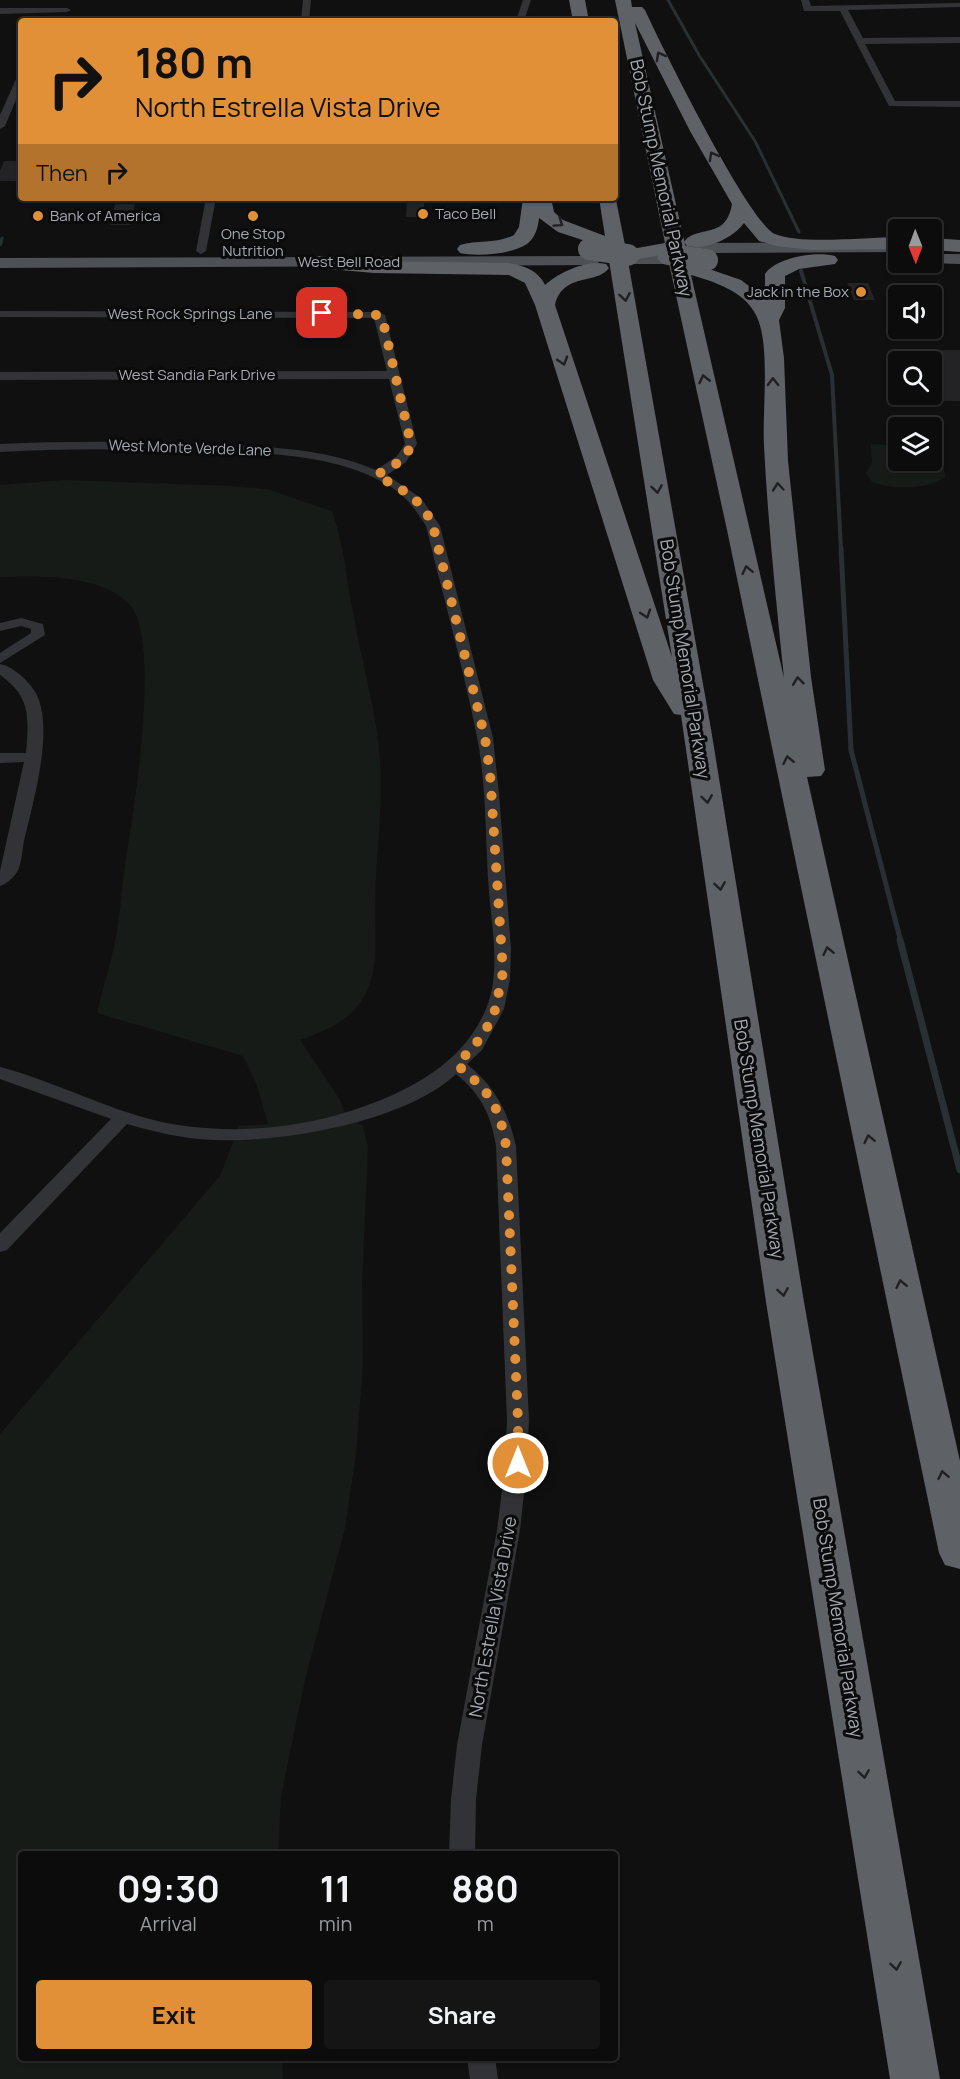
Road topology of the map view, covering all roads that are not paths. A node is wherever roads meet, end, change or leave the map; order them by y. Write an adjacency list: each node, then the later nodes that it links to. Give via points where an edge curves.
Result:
1 (72, 0): 10 (street)
2 (307, 0): 13 (street)
3 (527, 0): 14 (street)
4 (577, 0): 15 (highway)
5 (623, 0): 56 (highway, Bob Stump Memorial Parkway, one-way to 5)
6 (633, 0): 25 (highway, one-way to 6)
7 (806, 4): 9 (street)
8 (960, 5): 9 (street)
9 (843, 8): 17 (street)
10 (68, 10): 11 (street); 12 (street)
11 (0, 11)
12 (64, 18)
13 (305, 18)
14 (521, 18)
15 (580, 18)
16 (960, 40): 17 (street)
17 (861, 41): 19 (street, via 892,104)
18 (18, 84): 20 (street)
19 (960, 104)
20 (0, 126)
21 (210, 201): 31 (street)
22 (531, 201): 30 (highway, via 526,233 521,239 500,246)
23 (543, 201): 33 (highway, one-way to 33, via 545,213)
24 (609, 201): 52 (highway, Bob Stump Memorial Parkway, one-way to 52)
25 (741, 204): 26 (highway, via 758,231 773,239 796,243); 35 (highway, via 739,219)
26 (888, 243)
27 (942, 246): 28 (highway)
28 (960, 247)
29 (888, 248): 35 (main road)
30 (466, 249): 31 (main road, West Bell Road); 33 (main road, West Bell Road)
31 (201, 251): 32 (main road, West Bell Road)
32 (0, 252)
33 (590, 254): 34 (highway); 34 (highway); 40 (main road, West Bell Road); 42 (highway, via 572,277 548,293)
34 (648, 254): 35 (highway); 35 (highway)
35 (706, 256): 39 (main road); 44 (highway, via 759,303)
36 (888, 259): 39 (main road)
37 (942, 259): 38 (main road)
38 (960, 259)
39 (828, 260): 44 (highway, via 796,264 774,274 775,308)
40 (318, 262): 41 (main road, West Bell Road); 42 (highway, via 374,267 509,268 533,280)
41 (0, 263)
42 (545, 305): 52 (highway, one-way to 52, via 666,680)
43 (0, 314): 45 (street, West Rock Springs Lane, via 379,315)
44 (769, 319): 56 (highway, one-way to 44, via 848,947 818,809 801,701 776,454)
45 (394, 375): 46 (street, West Sandia Park Drive); 48 (street, via 411,444 398,463)
46 (0, 376)
47 (0, 448): 48 (street, West Monte Verde Lane, via 97,444 278,451 326,459)
48 (376, 475): 57 (street, via 418,501 433,526 490,773 503,972 495,1010 484,1034)
49 (0, 627): 50 (street, via 21,622 38,627 38,635)
50 (0, 658)
51 (0, 668): 53 (street, via 16,678 32,702 36,722)
52 (697, 729): 65 (highway, Bob Stump Memorial Parkway, one-way to 65, via 785,1302)
53 (32, 757): 54 (street); 55 (street, via 10,870)
54 (0, 758)
55 (0, 881)
56 (845, 1029): 61 (highway, Bob Stump Memorial Parkway, one-way to 56)
57 (457, 1065): 59 (street, via 430,1086 396,1102 315,1128 226,1135 173,1130); 62 (street, North Estrella Vista Drive, via 482,1084 502,1120 518,1421 513,1504 483,1658 461,1825)
58 (0, 1073): 59 (street)
59 (124, 1117): 60 (street)
60 (0, 1245)
61 (960, 1553)
62 (462, 1851)
63 (481, 2061): 64 (street)
64 (484, 2079)
65 (915, 2079)

